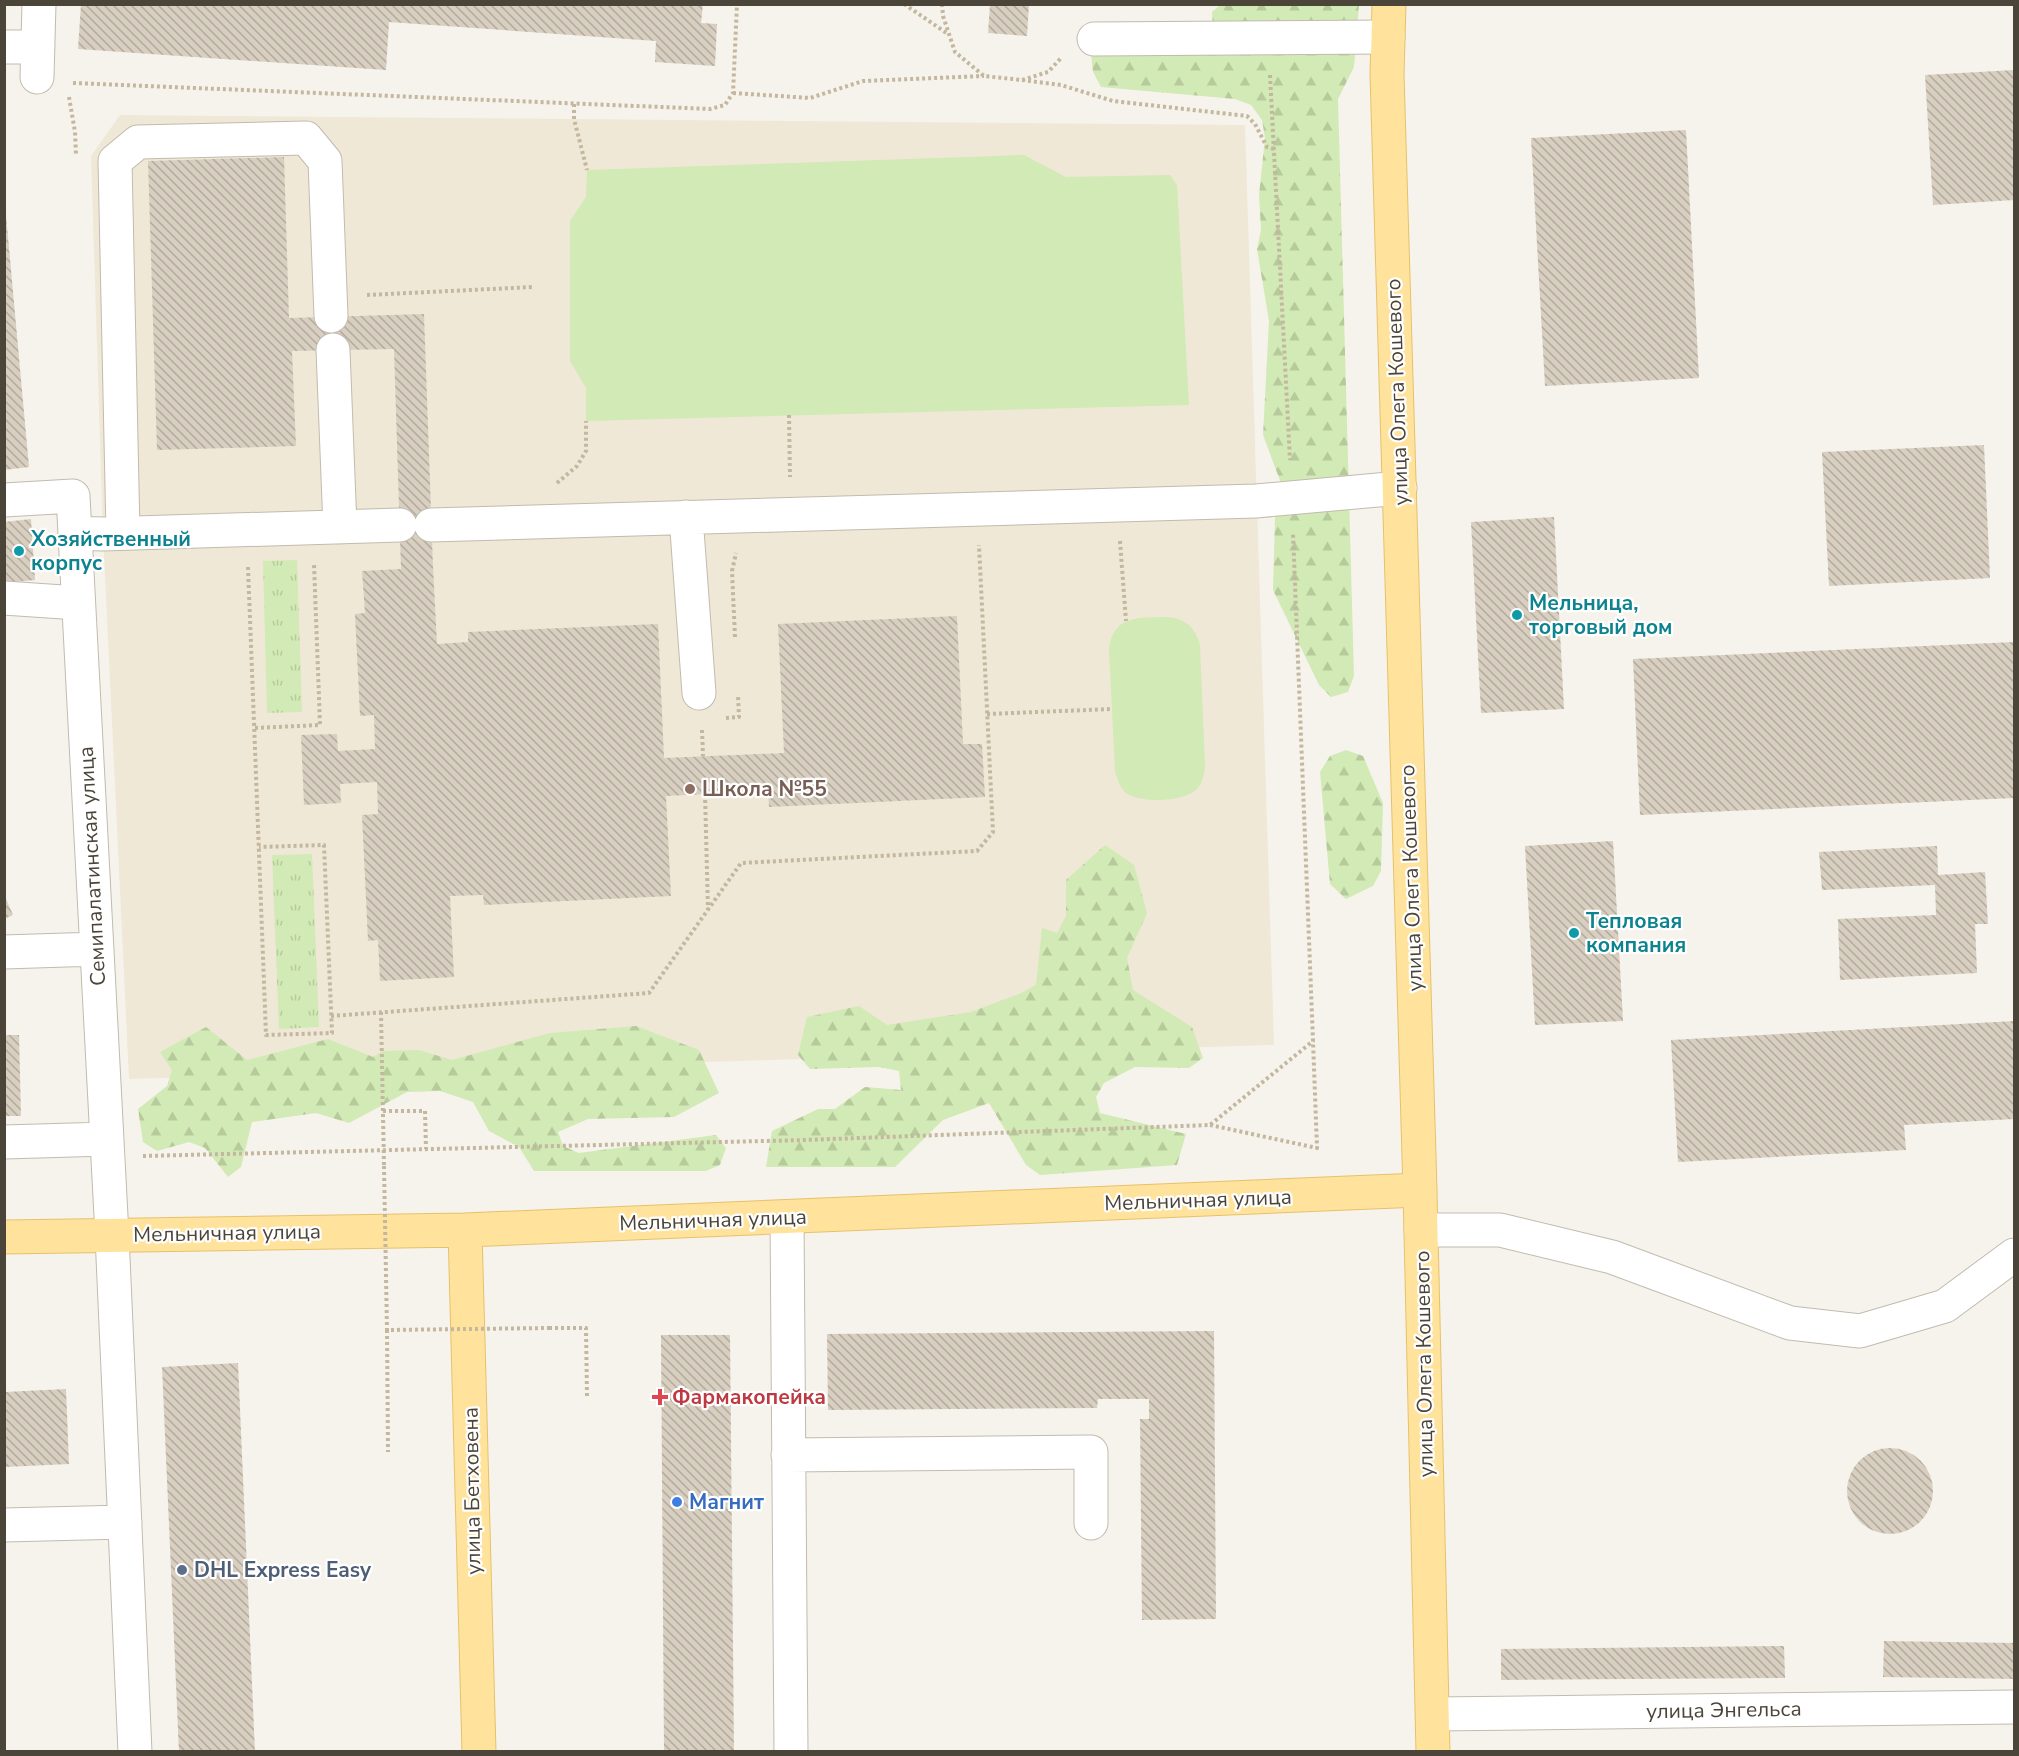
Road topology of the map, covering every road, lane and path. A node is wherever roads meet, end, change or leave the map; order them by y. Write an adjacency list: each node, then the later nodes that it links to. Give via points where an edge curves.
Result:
1 (39, 4): 11 (street)
2 (737, 4): 15 (path)
3 (904, 4): 6 (path)
4 (942, 4): 6 (path)
5 (1389, 4): 7 (main road, улица Олега Кошевого)
6 (950, 35): 12 (path, via 956,52)
7 (1388, 37): 8 (street); 26 (main road, улица Олега Кошевого)
8 (1269, 38): 9 (street); 17 (path)
9 (1094, 39): 13 (path, via 1071,48 1048,72)
10 (4, 47): 11 (street)
11 (47, 69): 16 (path, via 82,85)
12 (984, 76): 13 (path); 15 (path, via 863,81 810,98)
13 (1022, 80): 17 (path, via 1061,85 1113,102 1247,116 1267,147)
14 (68, 92): 18 (path)
15 (733, 93): 16 (path, via 725,105 710,109)
16 (574, 104): 19 (path)
17 (1274, 149): 27 (path)
18 (76, 156)
19 (587, 170)
20 (533, 287): 21 (path)
21 (331, 307): 34 (street, via 325,161 306,138 138,142 115,161)
22 (333, 350): 32 (street)
23 (789, 415): 25 (path)
24 (586, 421): 31 (path, via 586,451 577,466 542,496)
25 (790, 482)
26 (1400, 488): 27 (street); 63 (main road, улица Олега Кошевого)
27 (1292, 498): 29 (street); 57 (path)
28 (4, 500): 33 (street, Семипалатинская улица, via 73,496)
29 (978, 509): 30 (street); 46 (path)
30 (686, 517): 31 (street); 44 (street)
31 (527, 522): 32 (street)
32 (340, 527): 34 (street)
33 (75, 533): 34 (street); 40 (street, Семипалатинская улица)
34 (123, 533)
35 (1120, 540): 41 (path)
36 (736, 553): 42 (path, via 732,571)
37 (314, 558): 48 (path, via 320,725)
38 (248, 560): 48 (path)
39 (4, 598): 40 (street)
40 (78, 603): 53 (street, Семипалатинская улица)
41 (1126, 621)
42 (735, 639)
43 (738, 695): 47 (path, via 739,717)
44 (700, 707): 49 (path)
45 (1112, 709): 46 (path)
46 (987, 714): 52 (path, via 993,832 977,851 741,863)
47 (721, 719)
48 (255, 728): 51 (path)
49 (703, 756)
50 (705, 794): 52 (path)
51 (259, 847): 56 (path, via 324,844); 56 (path, via 266,1035 332,1033)
52 (708, 910): 55 (path, via 649,993)
53 (97, 949): 54 (street); 61 (street, Семипалатинская улица)
54 (4, 952)
55 (381, 1012): 56 (path); 58 (path)
56 (331, 1016)
57 (1313, 1041): 59 (path); 59 (path, via 1317,1148)
58 (383, 1112): 62 (path, via 425,1111); 70 (path, bridge)
59 (1210, 1125): 62 (path)
60 (4, 1142): 61 (street)
61 (120, 1146): 62 (path, via 142,1156); 67 (street, Семипалатинская улица)
62 (426, 1149)
63 (1420, 1190): 64 (main road, Мельничная улица); 66 (main road, улица Олега Кошевого)
64 (787, 1216): 65 (main road, Мельничная улица); 73 (street)
65 (465, 1230): 67 (main road, Мельничная улица); 80 (main road, улица Бетховена)
66 (1421, 1230): 69 (street, via 1500,1230 1612,1257 1790,1323 1860,1331 1945,1306); 78 (main road, улица Олега Кошевого)
67 (112, 1235): 68 (main road, Мельничная улица); 74 (street, Семипалатинская улица)
68 (4, 1237)
69 (2014, 1255)
70 (387, 1330): 71 (path, bridge, via 586,1328); 72 (path)
71 (587, 1396)
72 (388, 1452)
73 (788, 1455): 75 (street, via 1091,1452); 81 (street)
74 (125, 1522): 76 (street); 79 (street, Семипалатинская улица)
75 (1091, 1523)
76 (4, 1525)
77 (2014, 1707): 78 (street, улица Энгельса)
78 (1433, 1714): 82 (main road, улица Олега Кошевого)
79 (135, 1752)
80 (479, 1752)
81 (791, 1752)
82 (1433, 1752)

